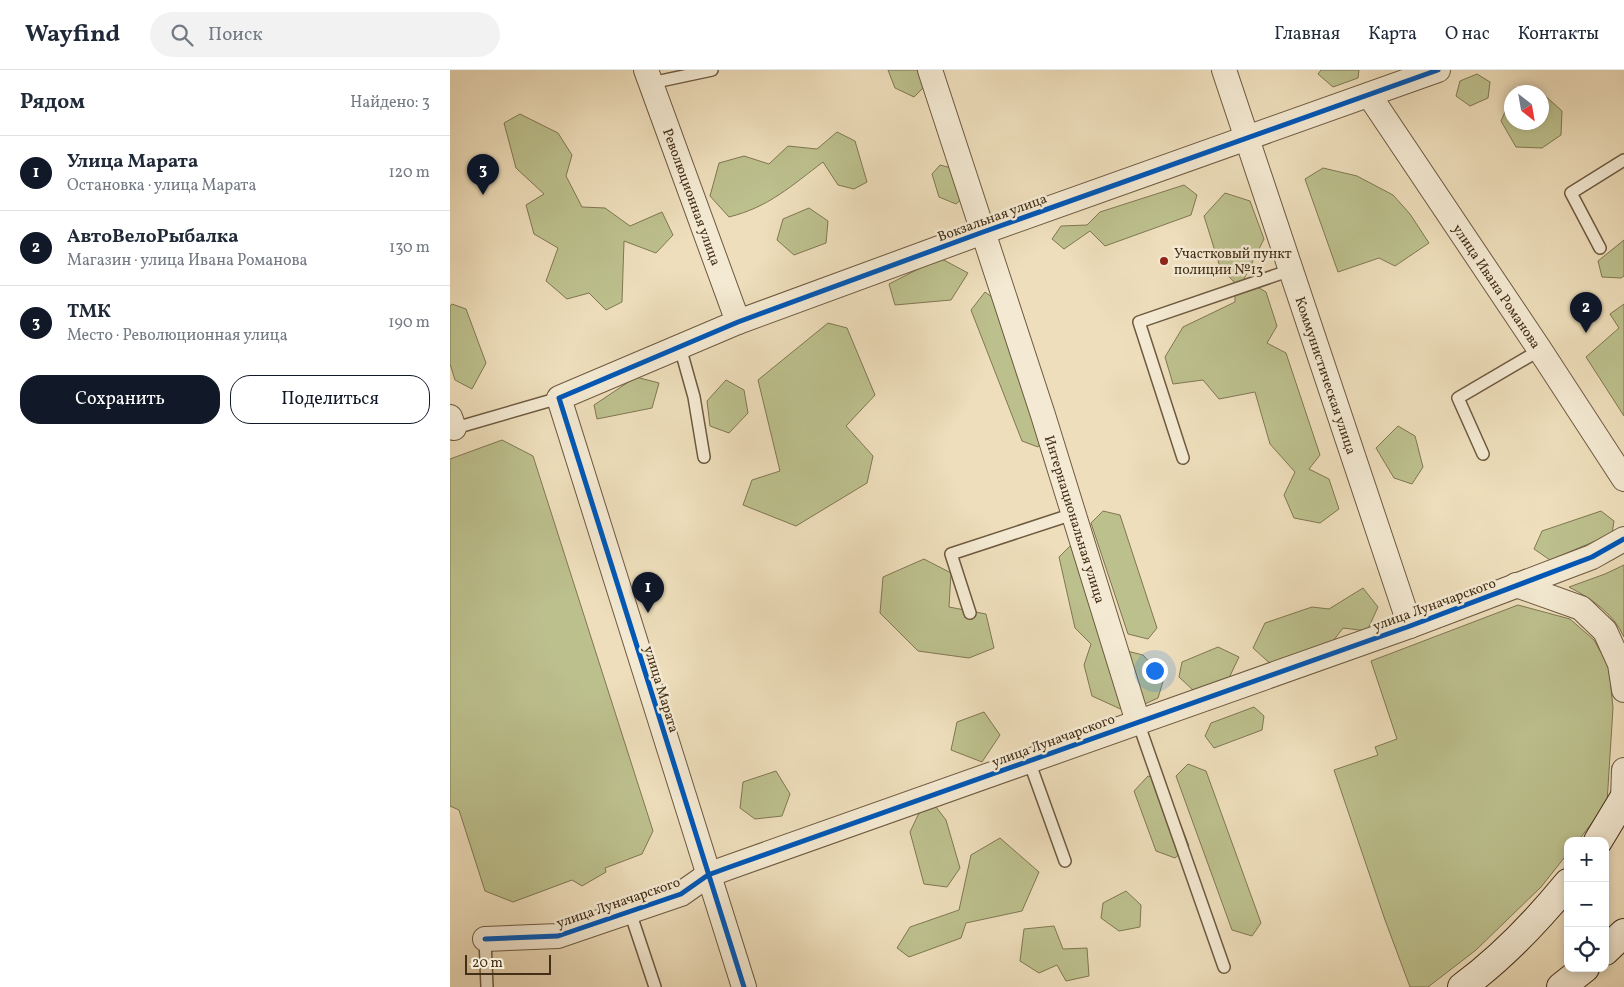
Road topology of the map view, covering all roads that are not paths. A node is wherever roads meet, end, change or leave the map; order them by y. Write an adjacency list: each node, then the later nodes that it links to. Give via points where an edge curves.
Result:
1 (712, 70): 5 (lane)
2 (930, 70): 9 (street, Интернациональная улица)
3 (1224, 70): 7 (street, Коммунистическая улица)
4 (1438, 70): 6 (street, Вокзальная улица)
5 (648, 76): 12 (street, Революционная улица)
6 (1368, 95): 7 (street, Вокзальная улица); 14 (street, улица Ивана Романова)
7 (1247, 138): 9 (street, Вокзальная улица); 11 (street, Коммунистическая улица)
8 (1624, 160): 10 (lane, via 1571,193)
9 (983, 232): 12 (street, Вокзальная улица); 21 (street, Интернациональная улица)
10 (1600, 248)
11 (1291, 270): 19 (lane, via 1139,322); 25 (street, Коммунистическая улица)
12 (738, 322): 13 (street, Вокзальная улица)
13 (680, 347): 15 (street, Вокзальная улица); 18 (lane, via 694,397)
14 (1540, 350): 17 (lane, via 1458,398); 20 (street, улица Ивана Романова)
15 (559, 398): 16 (lane, Вокзальная улица); 33 (street, улица Марата)
16 (451, 425)
17 (1483, 454)
18 (704, 457)
19 (1183, 458)
20 (1624, 479)
21 (1073, 514): 24 (lane, via 951,554); 27 (street, Интернациональная улица)
22 (1624, 539): 23 (street, улица Луначарского, via 1592,558)
23 (1516, 585): 25 (street, улица Луначарского); 26 (street, via 1581,608 1605,631 1620,664)
24 (970, 613)
25 (1410, 626): 27 (street, улица Луначарского)
26 (1624, 690)
27 (1138, 722): 28 (street, улица Луначарского); 39 (lane, Интернациональная улица)
28 (1029, 761): 32 (lane); 33 (street, улица Луначарского)
29 (1624, 770): 30 (street)
30 (1624, 799): 31 (main road)
31 (1600, 837)
32 (1065, 861)
33 (708, 875): 35 (street, улица Луначарского, via 681,894); 43 (street, улица Марата)
34 (1564, 888): 44 (main road, via 1538,919 1484,971)
35 (630, 912): 37 (street, улица Луначарского, via 558,936); 42 (lane)
36 (1624, 933): 38 (main road)
37 (485, 938): 41 (lane)
38 (1609, 947)
39 (1224, 967)
40 (1580, 972): 45 (main road)
41 (487, 987)
42 (656, 987)
43 (744, 987)
44 (1462, 987)
45 (1561, 987)

